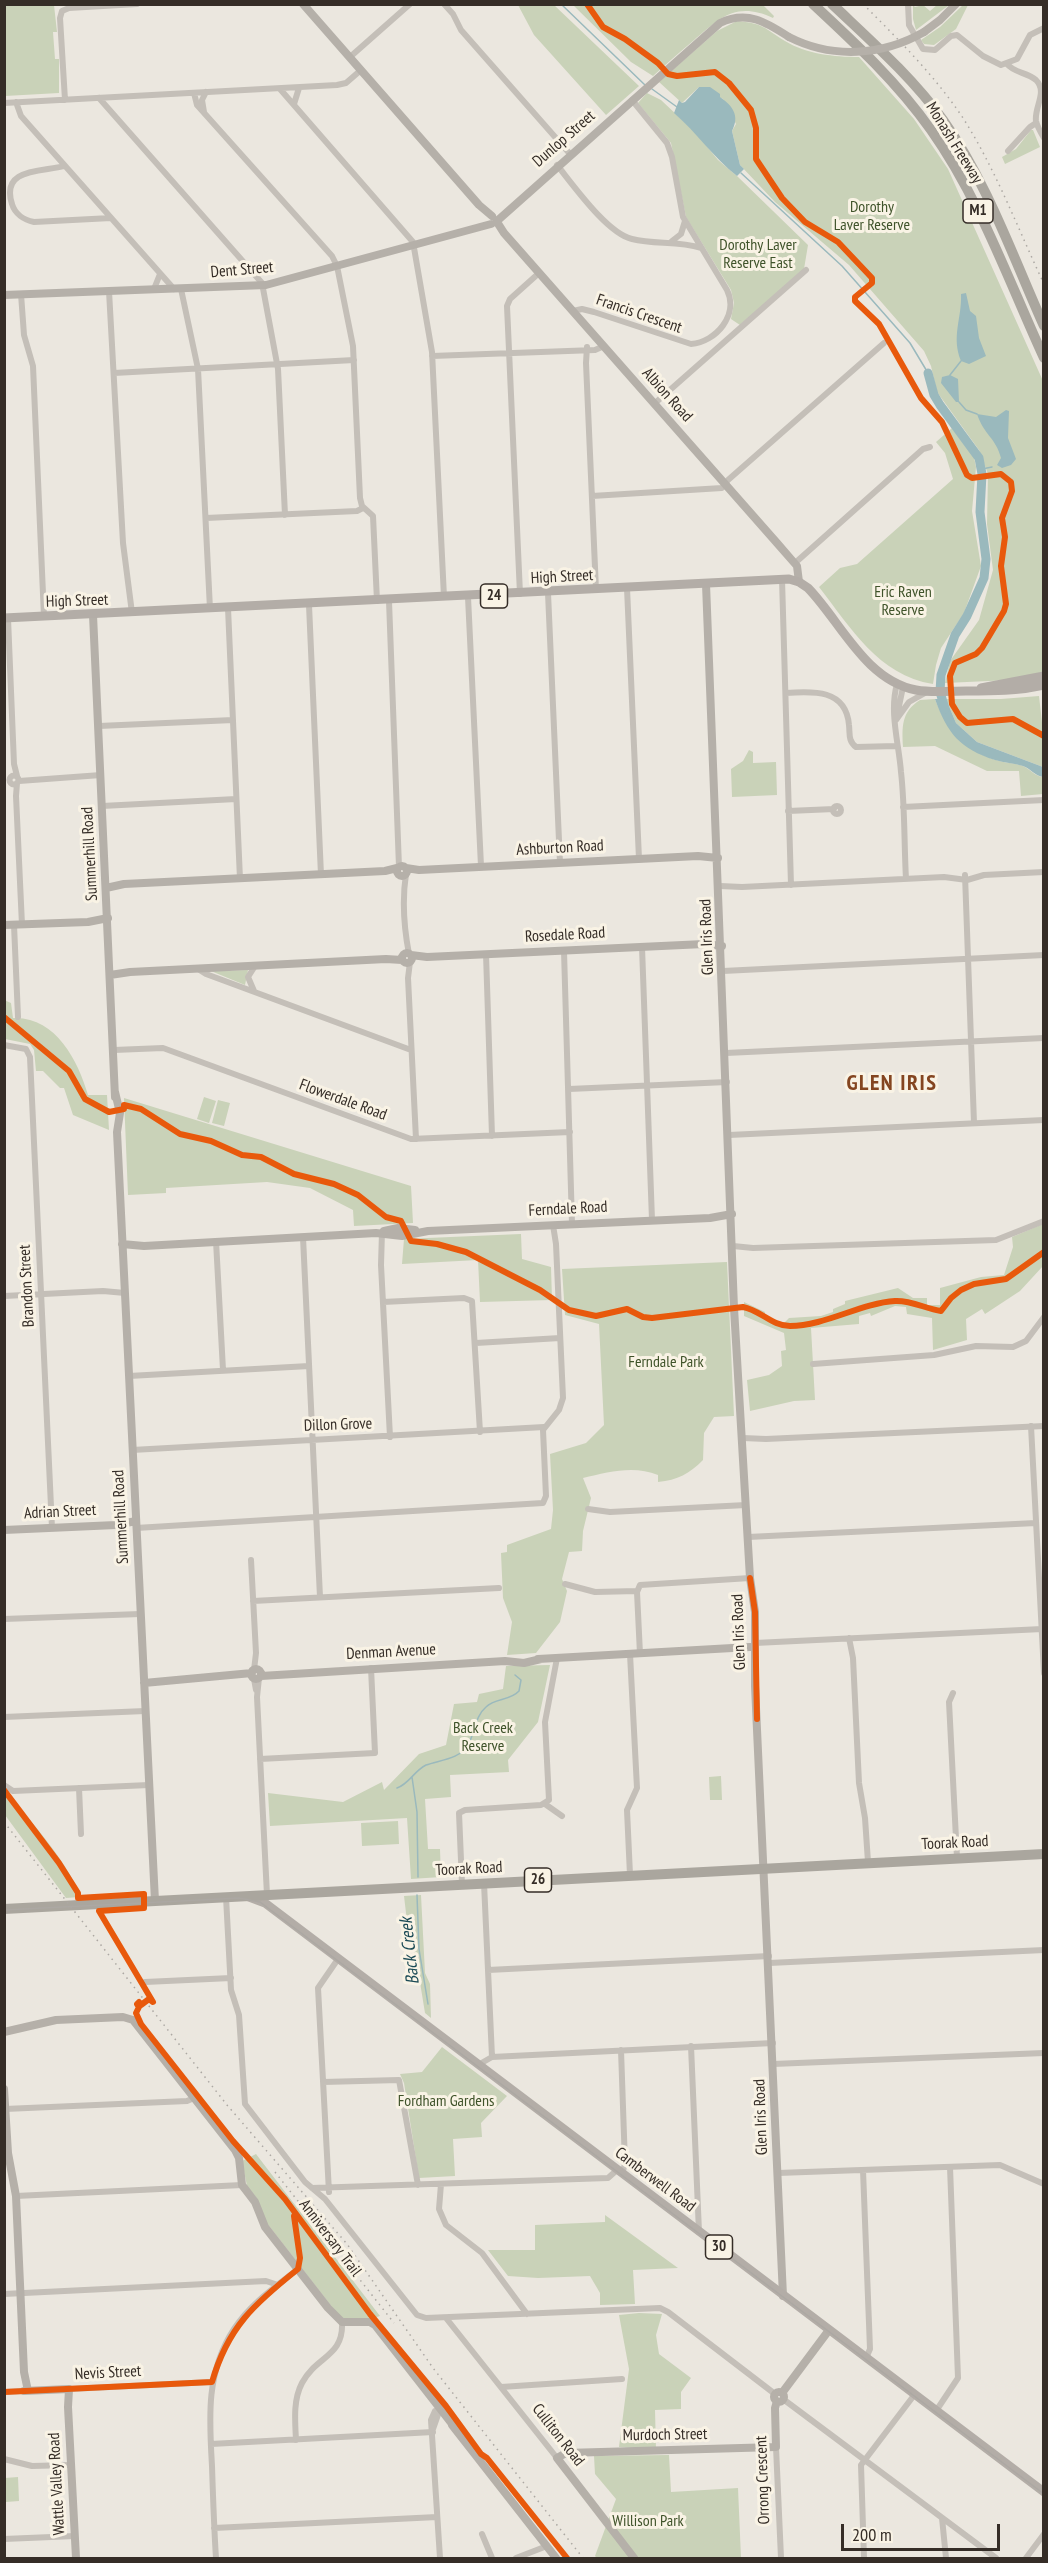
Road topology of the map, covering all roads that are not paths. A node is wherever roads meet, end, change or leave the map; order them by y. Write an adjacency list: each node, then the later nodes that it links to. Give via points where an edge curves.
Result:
1 (137, 4): 21 (street, via 63,11 60,18)
2 (303, 4): 10 (street, Albion Road)
3 (410, 4): 10 (street)
4 (444, 4): 31 (street, via 461,30)
5 (813, 4): 59 (highway, Monash Freeway / M1, via 889,78 935,135 980,216)
6 (832, 4): 53 (highway, Monash Freeway / M1, via 918,89 956,139)
7 (908, 4): 12 (street, via 910,27 923,49 935,50 957,35 986,58)
8 (956, 4): 22 (street, Dunlop Street, bridge, via 924,32 888,48 860,52 822,49 789,37 759,19 729,19)
9 (1044, 28): 11 (street, via 1029,36)
10 (350, 57): 13 (street, Albion Road)
11 (1015, 61): 12 (street); 14 (street)
12 (1007, 64): 14 (street)
13 (361, 70): 15 (street, via 342,84); 35 (street, Albion Road)
14 (1015, 70): 28 (street, via 1035,79 1040,86)
15 (299, 88): 16 (street); 25 (street)
16 (280, 89): 17 (street); 25 (street)
17 (206, 92): 18 (street); 26 (street, via 202,100)
18 (194, 93): 19 (street); 26 (street)
19 (117, 97): 20 (street); 27 (street)
20 (99, 98): 21 (street); 27 (street)
21 (65, 100): 23 (street)
22 (632, 100): 31 (street, Dunlop Street); 36 (street, Francis Crescent, via 670,148)
23 (19, 102): 24 (street); 33 (street, via 25,120)
24 (4, 103)
25 (294, 104): 38 (street)
26 (204, 112): 40 (street)
27 (112, 114): 42 (street)
28 (1036, 123): 29 (street); 30 (street)
29 (1044, 138)
30 (1008, 151)
31 (570, 154): 32 (street, Dunlop Street)
32 (557, 165): 35 (street, Dunlop Street); 37 (street, via 621,235 637,240)
33 (64, 166): 34 (street); 34 (street, via 30,170 19,176 11,191 16,212 34,222)
34 (111, 218): 44 (street)
35 (493, 220): 38 (street, Dent Street); 43 (street, Albion Road)
36 (685, 221): 37 (street, via 681,234); 39 (street, Francis Crescent)
37 (671, 241): 39 (street)
38 (414, 244): 40 (street, Dent Street); 58 (street)
39 (702, 248): 52 (street, Francis Crescent, via 731,302 725,323 703,342 683,344 594,312)
40 (337, 266): 45 (street, Dent Street); 60 (street)
41 (806, 270): 64 (street)
42 (253, 273): 45 (street); 46 (street)
43 (539, 273): 52 (street, Albion Road); 57 (street, via 507,304)
44 (160, 274): 47 (street); 48 (street)
45 (262, 285): 46 (street, Dent Street); 61 (street)
46 (247, 286): 48 (street, Dent Street)
47 (154, 289): 48 (street, Dent Street); 49 (street, Dent Street)
48 (177, 289): 62 (street)
49 (109, 291): 50 (street, Dent Street); 63 (street)
50 (21, 294): 51 (street, Dent Street); 88 (street, via 24,335 33,366)
51 (4, 295)
52 (573, 311): 54 (street, Albion Road)
53 (1044, 326)
54 (601, 343): 56 (street); 64 (street, Albion Road)
55 (884, 344): 66 (street)
56 (586, 348): 57 (street); 67 (street)
57 (509, 353): 58 (street); 78 (street)
58 (432, 356): 80 (street)
59 (1044, 358)
60 (354, 360): 61 (street); 68 (street)
61 (278, 364): 62 (street); 69 (street)
62 (198, 369): 63 (street); 70 (street)
63 (114, 373): 86 (street, via 123,543)
64 (654, 404): 66 (street, Albion Road)
65 (930, 447): 71 (street)
66 (725, 484): 67 (street, via 717,490); 71 (street, Albion Road)
67 (592, 496): 76 (street)
68 (363, 507): 69 (street, via 357,511); 81 (street, via 373,516)
69 (285, 515): 70 (street)
70 (206, 518): 85 (street)
71 (795, 563): 73 (street, Albion Road)
72 (782, 579): 73 (main road, High Street / 24); 74 (main road, High Street / 24); 95 (street)
73 (800, 582): 91 (main road, via 872,665)
74 (706, 584): 75 (main road, High Street / 24); 108 (street, Glen Iris Road)
75 (627, 588): 76 (main road, High Street / 24); 109 (street)
76 (596, 590): 77 (main road, High Street / 24)
77 (548, 593): 78 (main road, High Street / 24); 110 (street)
78 (520, 594): 79 (main road, High Street / 24)
79 (468, 597): 80 (main road, High Street / 24); 111 (street)
80 (444, 598): 82 (main road, High Street / 24)
81 (377, 601): 82 (main road, High Street / 24); 83 (main road, High Street / 24)
82 (389, 601): 112 (street)
83 (309, 604): 84 (main road, High Street / 24); 114 (street)
84 (228, 608): 85 (main road, High Street / 24); 96 (street)
85 (210, 609): 86 (main road, High Street / 24)
86 (132, 613): 87 (main road, High Street / 24)
87 (93, 615): 88 (main road, High Street / 24); 98 (street, Summerhill Road)
88 (44, 617): 89 (main road, High Street / 24)
89 (6, 618): 101 (street)
90 (1044, 676): 93 (main road)
91 (900, 685): 94 (main road); 97 (street)
92 (1044, 685): 93 (main road, via 1004,692)
93 (967, 691): 94 (main road)
94 (931, 692): 97 (street, via 909,702)
95 (786, 693): 99 (street, via 817,691 834,698 846,713 850,741 856,747); 107 (street)
96 (233, 720): 98 (street); 102 (street)
97 (896, 721): 99 (street)
98 (99, 726): 100 (street, Summerhill Road)
99 (897, 746): 105 (street)
100 (101, 775): 101 (street); 104 (street, Summerhill Road)
101 (13, 779): 122 (street)
102 (236, 799): 104 (street); 116 (street)
103 (1044, 800): 105 (street)
104 (102, 806): 118 (street, Summerhill Road)
105 (903, 807): 117 (street)
106 (834, 809): 107 (street)
107 (788, 811): 119 (street)
108 (718, 855): 109 (street, Ashburton Road); 120 (street, Glen Iris Road)
109 (639, 859): 110 (street, Ashburton Road)
110 (560, 863): 111 (street, Ashburton Road)
111 (481, 866): 112 (street, Ashburton Road)
112 (402, 871): 114 (street, Ashburton Road); 128 (street)
113 (1044, 872): 115 (street)
114 (321, 875): 116 (street, Ashburton Road)
115 (965, 878): 117 (street); 129 (street)
116 (240, 879): 118 (street, Ashburton Road)
117 (906, 879): 119 (street)
118 (106, 885): 121 (street, Summerhill Road)
119 (791, 885): 120 (street)
120 (720, 889): 123 (street, Glen Iris Road)
121 (108, 921): 122 (street); 133 (street, Summerhill Road)
122 (14, 925): 135 (street)
123 (722, 943): 124 (street, Rosedale Road); 132 (street, Glen Iris Road)
124 (642, 947): 125 (street, Rosedale Road); 143 (street)
125 (564, 951): 126 (street, Rosedale Road); 144 (street)
126 (486, 954): 128 (street, Rosedale Road); 149 (street)
127 (1044, 955): 129 (street)
128 (407, 958): 130 (street, Rosedale Road); 140 (street)
129 (968, 959): 132 (street); 137 (street)
130 (255, 966): 131 (street, Rosedale Road); 134 (street, via 248,977)
131 (198, 969): 133 (street, Rosedale Road); 134 (street)
132 (723, 971): 141 (street, Glen Iris Road)
133 (110, 973): 139 (street, Summerhill Road)
134 (254, 992): 140 (street)
135 (18, 1017)
136 (1044, 1038): 137 (street)
137 (971, 1041): 141 (street); 146 (street)
138 (4, 1045): 162 (street, Brandon Street, via 22,1048 30,1057)
139 (114, 1050): 150 (street, Flowerdale Road, via 163,1048); 159 (street, Summerhill Road, via 120,1113 117,1131)
140 (411, 1050): 150 (street)
141 (726, 1053): 142 (street, Glen Iris Road)
142 (727, 1082): 143 (street); 148 (street, Glen Iris Road)
143 (647, 1085): 144 (street); 152 (street)
144 (569, 1089): 147 (street)
145 (1044, 1120): 146 (street)
146 (974, 1123): 148 (street)
147 (570, 1132): 149 (street, Flowerdale Road); 154 (street)
148 (729, 1135): 151 (street, Glen Iris Road)
149 (492, 1136): 150 (street, Flowerdale Road)
150 (416, 1139)
151 (732, 1217): 152 (street, Ferndale Road); 160 (street, Glen Iris Road)
152 (652, 1220): 154 (street, Ferndale Road)
153 (1044, 1221): 160 (street, via 998,1240)
154 (574, 1224): 155 (street, Ferndale Road)
155 (555, 1225): 156 (street, Ferndale Road, via 428,1231 402,1236); 166 (street)
156 (380, 1233): 157 (street, Ferndale Road); 164 (street)
157 (303, 1237): 158 (street, Ferndale Road); 169 (street)
158 (216, 1241): 159 (street, Ferndale Road); 170 (street)
159 (123, 1247): 161 (street, Summerhill Road)
160 (734, 1249): 178 (street, Glen Iris Road)
161 (124, 1290): 162 (street); 171 (street, Summerhill Road)
162 (41, 1294): 163 (street); 185 (street, Brandon Street)
163 (4, 1296)
164 (383, 1302): 167 (street, via 464,1298 472,1301); 176 (street)
165 (1044, 1317): 168 (street, via 1026,1341 1013,1347 976,1346 938,1355)
166 (560, 1338): 167 (street); 174 (street, via 562,1401)
167 (476, 1342): 175 (street)
168 (813, 1364)
169 (309, 1365): 170 (street); 177 (street)
170 (223, 1370): 171 (street)
171 (129, 1376): 179 (street, Summerhill Road)
172 (1031, 1426): 173 (street); 178 (street); 183 (street)
173 (1044, 1426)
174 (544, 1428): 175 (street, Dillon Grove); 182 (street, via 545,1502)
175 (480, 1431): 176 (street, Dillon Grove)
176 (390, 1437): 177 (street, Dillon Grove)
177 (313, 1440): 179 (street, Dillon Grove); 182 (street)
178 (743, 1441): 180 (street, Glen Iris Road)
179 (132, 1449): 184 (street, Summerhill Road)
180 (746, 1505): 181 (street, via 610,1512); 187 (street, Glen Iris Road)
181 (588, 1509)
182 (316, 1517): 184 (street); 193 (street)
183 (1036, 1522): 187 (street); 197 (street)
184 (136, 1525): 185 (street, Adrian Street); 195 (street, Summerhill Road)
185 (52, 1528): 186 (street, Adrian Street)
186 (4, 1530)
187 (748, 1537): 189 (street, Glen Iris Road)
188 (251, 1560): 194 (street)
189 (750, 1578): 192 (street, via 645,1583); 199 (street, Glen Iris Road); 199 (street, Glen Iris Road)
190 (565, 1584): 192 (street, via 595,1592)
191 (499, 1588): 193 (street)
192 (637, 1591): 201 (street)
193 (320, 1598): 194 (street)
194 (253, 1601): 205 (street)
195 (140, 1614): 196 (street); 206 (street, Summerhill Road)
196 (4, 1619)
197 (1041, 1629): 198 (street); 204 (street)
198 (852, 1638): 199 (street); 219 (street, via 859,1784)
199 (753, 1648): 201 (street, Denman Avenue); 220 (street, Glen Iris Road)
200 (630, 1654): 201 (street, Denman Avenue); 202 (street, Denman Avenue); 221 (street, via 637,1788 627,1808)
201 (640, 1654)
202 (557, 1658): 203 (street, Denman Avenue, via 524,1663); 214 (street, via 545,1722 549,1797)
203 (371, 1668): 205 (street, Denman Avenue); 210 (street, via 375,1753)
204 (1044, 1673)
205 (256, 1674): 206 (street, Denman Avenue); 210 (street)
206 (144, 1681): 208 (street, Summerhill Road)
207 (953, 1693): 218 (street, via 949,1702)
208 (145, 1711): 209 (street); 212 (street, Summerhill Road)
209 (4, 1716)
210 (260, 1759): 225 (street)
211 (4, 1785): 213 (street, via 13,1791)
212 (149, 1785): 213 (street); 228 (street, Summerhill Road)
213 (79, 1788): 216 (street)
214 (545, 1804): 215 (street); 223 (street, via 459,1813)
215 (562, 1816)
216 (81, 1833)
217 (1044, 1854): 218 (highway, Toorak Road / 26)
218 (957, 1858): 219 (highway, Toorak Road / 26)
219 (868, 1862): 220 (highway, Toorak Road / 26)
220 (765, 1868): 221 (highway, Toorak Road / 26); 233 (street, Glen Iris Road)
221 (630, 1875): 222 (highway, Toorak Road / 26)
222 (484, 1883): 223 (highway, Toorak Road / 26); 234 (street)
223 (462, 1884): 224 (highway, Toorak Road / 26)
224 (280, 1894): 225 (highway, Toorak Road / 26); 230 (main road, via 273,1900)
225 (267, 1895): 226 (highway, Toorak Road / 26)
226 (245, 1896): 227 (highway, Toorak Road / 26); 230 (main road, Camberwell Road / 30)
227 (226, 1897): 228 (highway, Toorak Road / 26); 235 (street)
228 (154, 1901): 229 (highway, Toorak Road / 26)
229 (4, 1909)
230 (274, 1910): 232 (main road, Camberwell Road / 30)
231 (1044, 1950): 233 (street)
232 (338, 1959): 244 (main road, Camberwell Road / 30); 245 (street, via 318,1986)
233 (769, 1960): 234 (street); 238 (street, Glen Iris Road)
234 (488, 1970): 242 (street)
235 (231, 1978): 236 (street); 257 (street, via 238,2013 244,2102)
236 (145, 1982)
237 (4, 2032): 247 (street, via 56,2020 129,2018)
238 (773, 2043): 239 (street); 243 (street, Glen Iris Road)
239 (691, 2046): 240 (street); 261 (street)
240 (621, 2050): 242 (street); 251 (street, via 625,2164)
241 (1044, 2053): 243 (street)
242 (492, 2056): 244 (street)
243 (774, 2064): 252 (street, Glen Iris Road)
244 (478, 2065): 251 (main road, Camberwell Road / 30)
245 (323, 2082): 256 (street, via 399,2080); 258 (street)
246 (4, 2089): 248 (street)
247 (194, 2098): 248 (street); 255 (street, via 237,2152)
248 (5, 2109): 259 (street)
249 (950, 2167): 250 (street); 254 (street, via 1002,2166); 281 (street, via 958,2378)
250 (863, 2170): 252 (street); 271 (street, via 870,2349)
251 (619, 2172): 253 (street, via 608,2178); 261 (main road, Camberwell Road / 30)
252 (778, 2173): 266 (street, Glen Iris Road)
253 (441, 2184): 256 (street); 267 (street, via 440,2209 446,2225 482,2253)
254 (1044, 2184)
255 (242, 2185): 259 (street); 262 (street, via 256,2204 265,2227)
256 (418, 2185): 258 (street)
257 (312, 2188): 258 (street); 260 (street)
258 (329, 2189): 260 (street)
259 (16, 2196): 265 (street)
260 (324, 2199): 268 (street, via 417,2315)
261 (699, 2232): 266 (main road, Camberwell Road / 30)
262 (298, 2269): 263 (street); 269 (street)
263 (278, 2285): 265 (street, via 266,2282); 273 (street, via 235,2328)
264 (4, 2294): 265 (street)
265 (20, 2294): 276 (street)
266 (783, 2296): 270 (main road, Camberwell Road / 30)
267 (528, 2314): 268 (street); 279 (street, via 660,2308)
268 (449, 2317): 274 (street, Culliton Road)
269 (342, 2322): 280 (street, via 374,2324); 283 (street, via 339,2344 313,2367 300,2388 295,2411)
270 (829, 2330): 271 (main road, Camberwell Road / 30); 279 (street)
271 (866, 2358): 278 (main road, Camberwell Road / 30)
272 (622, 2379): 274 (street)
273 (212, 2382): 275 (street, Nevis Street); 284 (street)
274 (501, 2387): 286 (street, Culliton Road)
275 (67, 2389): 276 (street, Nevis Street); 289 (street, Wattle Valley Road)
276 (25, 2391): 277 (street, Nevis Street)
277 (4, 2392)
278 (915, 2394): 281 (main road, Camberwell Road / 30); 288 (street)
279 (779, 2397): 285 (street, Orrong Crescent); 288 (street)
280 (439, 2411): 282 (street); 300 (street)
281 (936, 2411): 290 (main road, Camberwell Road / 30)
282 (433, 2431): 283 (street); 291 (street)
283 (296, 2440): 284 (street)
284 (211, 2444): 293 (street)
285 (776, 2447): 286 (street, Murdoch Street, via 566,2452); 309 (street, Orrong Crescent)
286 (557, 2458): 308 (street, Culliton Road)
287 (4, 2459): 289 (street, via 32,2466)
288 (865, 2460): 292 (street); 310 (street, via 860,2472)
289 (71, 2465): 297 (street, Wattle Valley Road)
290 (1044, 2492)
291 (438, 2517): 293 (street); 304 (street)
292 (942, 2518): 294 (street); 299 (street)
293 (214, 2528): 303 (street)
294 (958, 2530): 299 (street); 312 (street)
295 (482, 2534): 305 (street)
296 (1044, 2534): 301 (street)
297 (75, 2536): 298 (street); 302 (street, Wattle Valley Road)
298 (4, 2540)
299 (945, 2540): 311 (street)
300 (547, 2546): 306 (street); 307 (street)
301 (1026, 2558)
302 (76, 2559)
303 (216, 2559)
304 (440, 2559)
305 (492, 2559)
306 (516, 2559)
307 (555, 2559)
308 (634, 2559)
309 (781, 2559)
310 (864, 2559)
311 (946, 2559)
312 (996, 2559)

